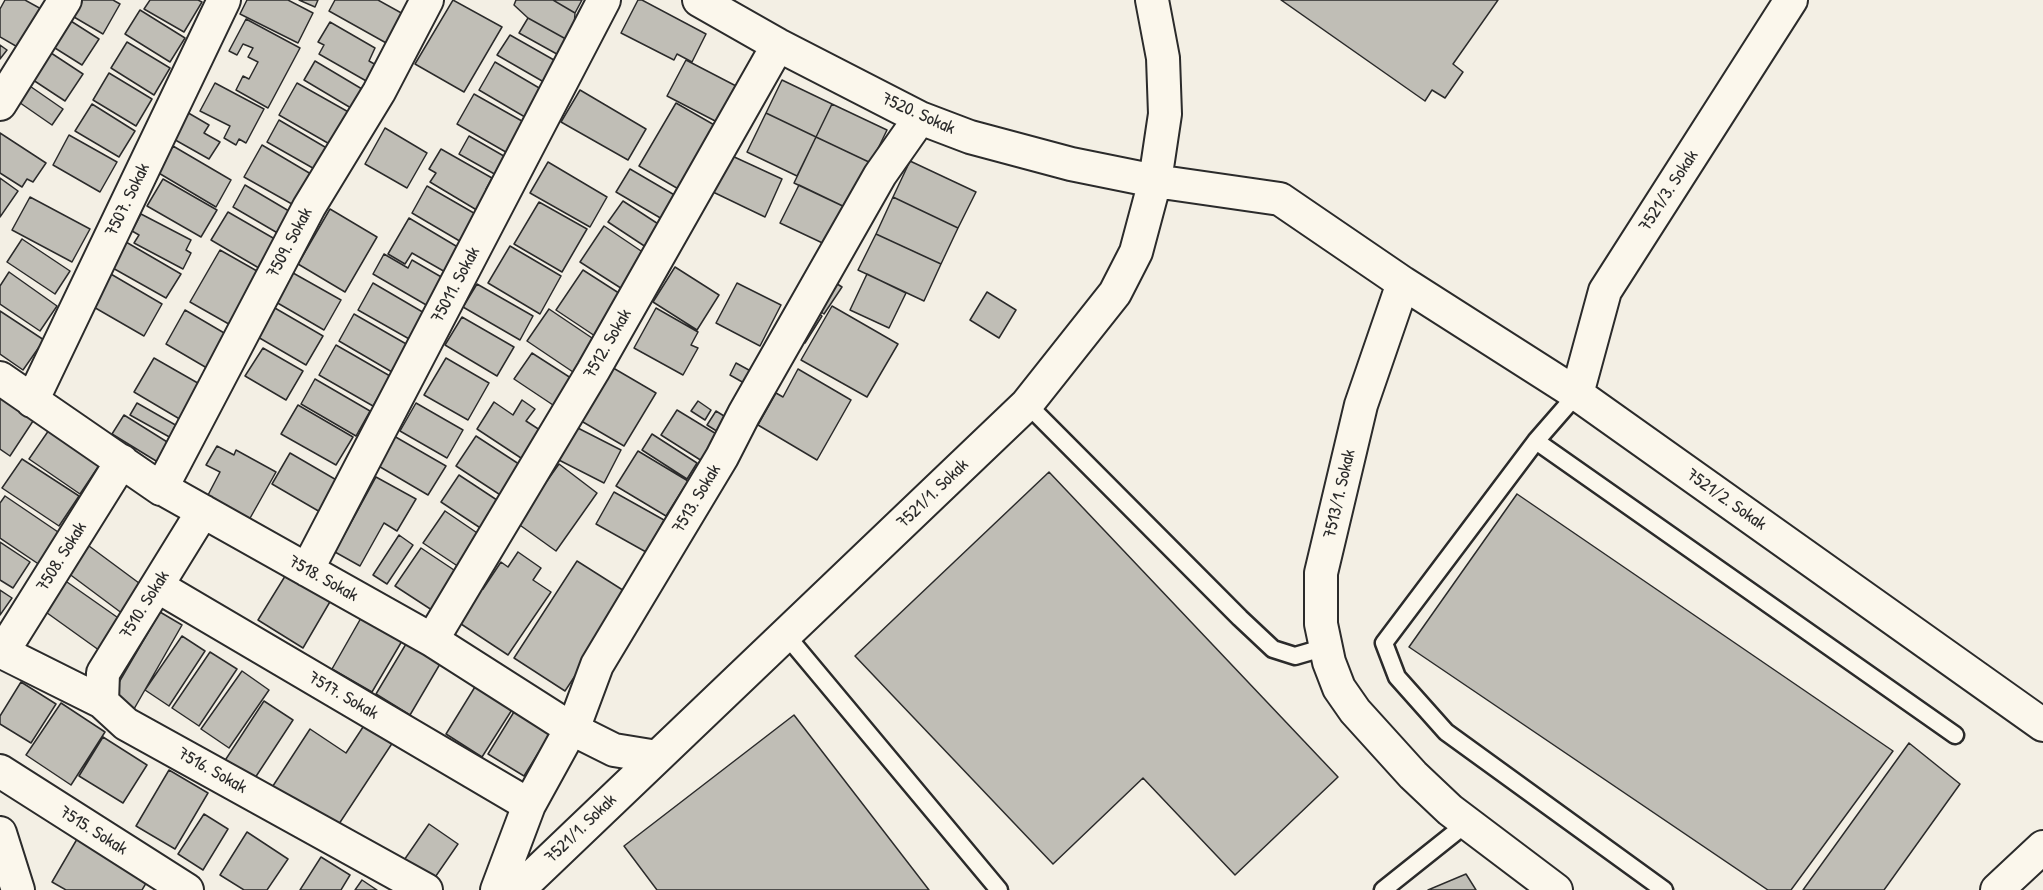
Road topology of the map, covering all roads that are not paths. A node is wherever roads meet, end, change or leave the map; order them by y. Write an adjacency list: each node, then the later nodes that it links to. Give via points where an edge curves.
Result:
1 (65, 0): 9 (street)
2 (224, 0): 15 (street, 7507. Sokak)
3 (427, 0): 19 (street, 7509. Sokak, via 379,92 309,207)
4 (604, 0): 21 (street, 75011. Sokak)
5 (699, 0): 8 (street, 7520. Sokak)
6 (1152, 0): 11 (street, 7521/1. Sokak, via 1163,58 1165,114)
7 (1791, 0): 14 (street, 7521/3. Sokak, via 1605,291)
8 (778, 45): 10 (street, 7520. Sokak); 24 (street, 7512. Sokak, via 593,371)
9 (0, 104)
10 (920, 118): 11 (street, 7520. Sokak, via 970,137); 29 (street, 7513. Sokak, via 880,176 722,457 597,665)
11 (1155, 181): 12 (street, via 1280,199); 16 (street, 7521/1. Sokak, via 1136,252 1115,293)
12 (1403, 283): 14 (street, 7521/2. Sokak); 25 (street, 7513/1. Sokak, via 1361,405 1321,573)
13 (0, 378): 15 (street, 7518. Sokak)
14 (1577, 394): 17 (lane); 28 (street, 7521/2. Sokak)
15 (32, 401): 18 (street, 7518. Sokak)
16 (1028, 404): 23 (street, 7521/1. Sokak); 25 (lane, via 1274,649 1295,656)
17 (1536, 441): 30 (lane); 45 (lane, via 1384,643 1397,678 1446,732)
18 (122, 461): 19 (street, 7518. Sokak); 26 (street, 7508. Sokak)
19 (160, 489): 20 (street, 7518. Sokak)
20 (203, 511): 21 (street, 7518. Sokak); 22 (street, 7510. Sokak)
21 (307, 570): 24 (street, 7518. Sokak)
22 (157, 586): 27 (street, 7510. Sokak, via 103,673); 33 (street, 7517. Sokak)
23 (786, 635): 31 (street, 7521/1. Sokak); 42 (lane)
24 (432, 640): 29 (street, 7518. Sokak)
25 (1326, 647): 34 (street, 7513/1. Sokak, via 1339,688 1355,711 1413,775)
26 (1, 652): 27 (street, 7516. Sokak)
27 (102, 702): 39 (street, 7516. Sokak, via 126,724)
28 (2043, 725)
29 (570, 729): 31 (street, 7518. Sokak, via 614,750); 33 (street, 7513. Sokak)
30 (1955, 735)
31 (657, 757): 41 (street, 7521/1. Sokak)
32 (0, 771): 38 (street, 7515. Sokak)
33 (529, 806): 40 (street, 7513. Sokak)
34 (1467, 823): 43 (lane); 44 (street, 7513/1. Sokak)
35 (0, 833): 37 (street)
36 (2043, 848): 46 (street)
37 (18, 890)
38 (187, 890)
39 (426, 890)
40 (496, 890)
41 (518, 890)
42 (999, 890)
43 (1383, 890)
44 (1556, 890)
45 (1664, 890)
46 (1997, 890)

